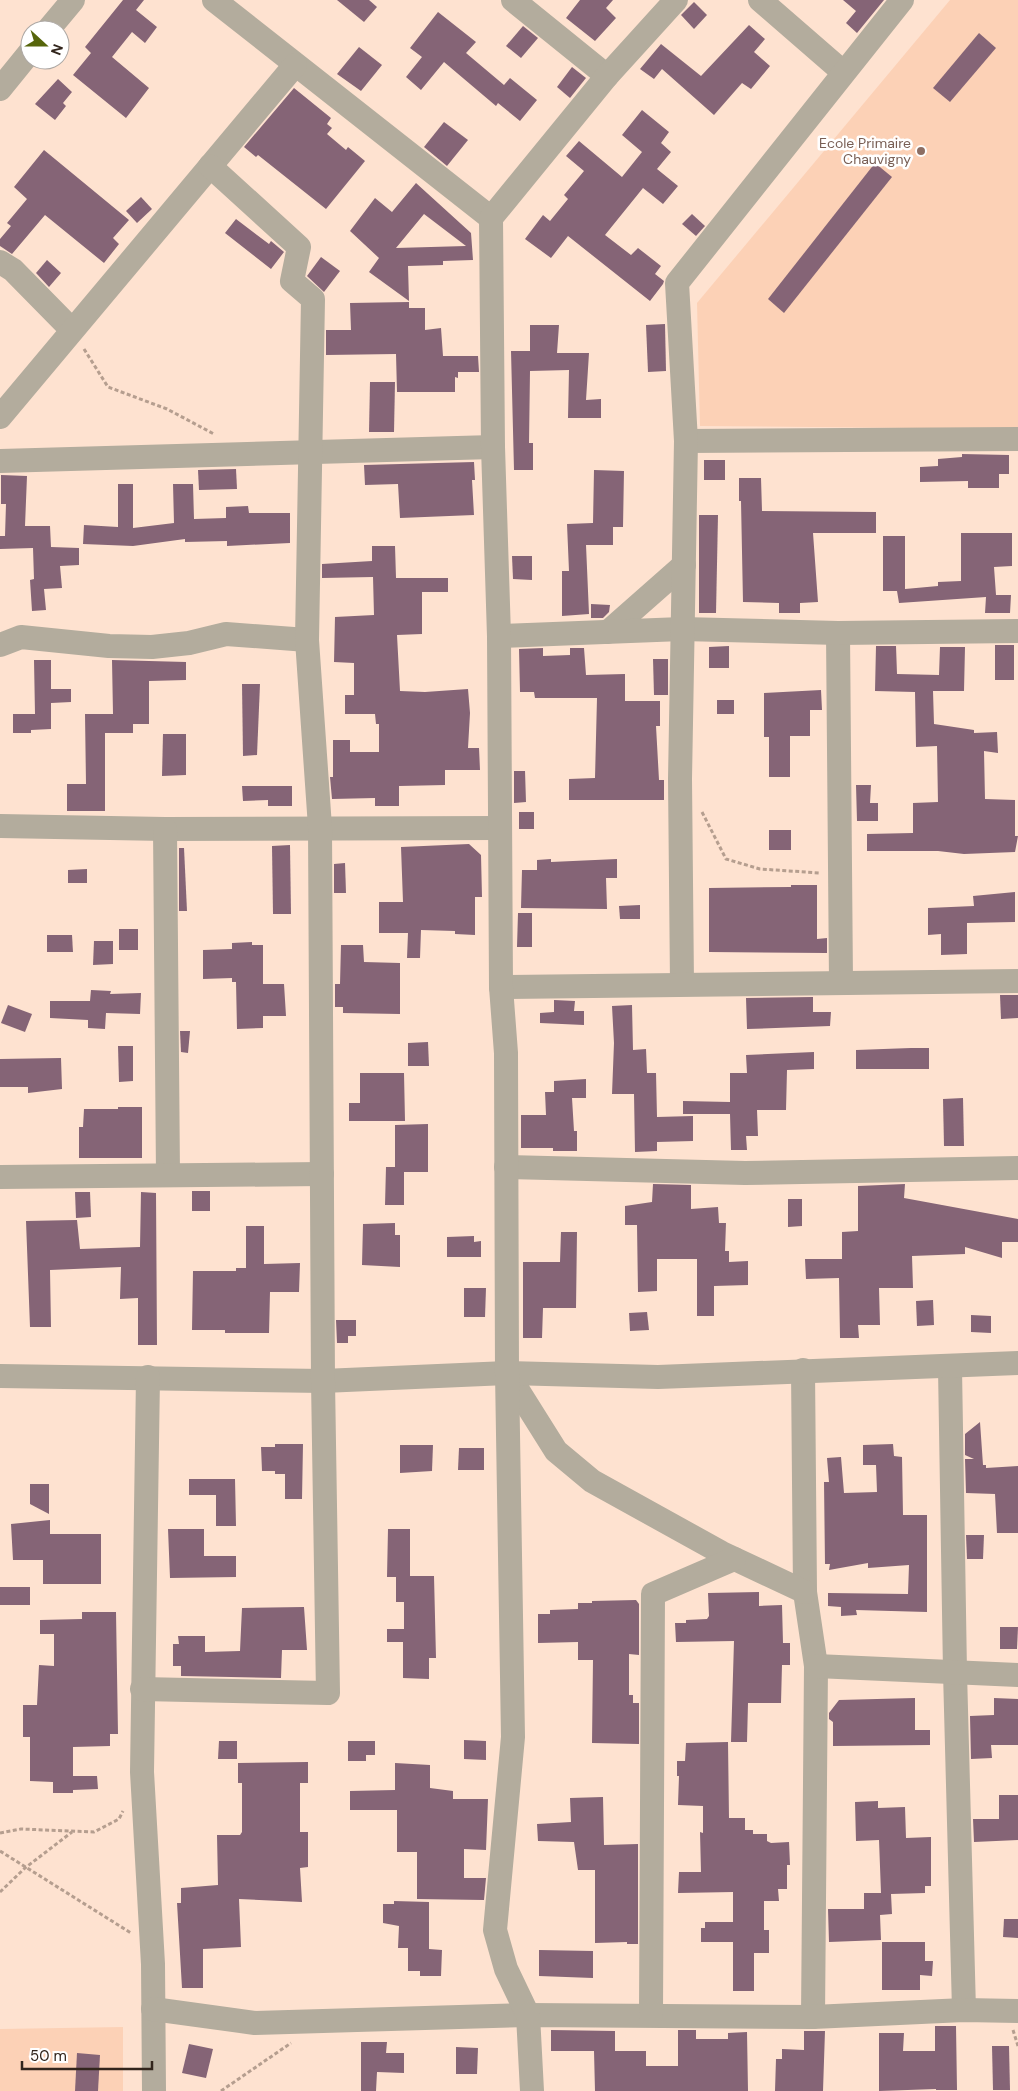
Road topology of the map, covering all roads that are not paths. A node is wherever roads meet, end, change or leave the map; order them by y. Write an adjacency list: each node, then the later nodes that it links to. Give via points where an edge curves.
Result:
1 (73, 0): 7 (street)
2 (214, 0): 9 (street)
3 (513, 0): 11 (street)
4 (676, 0): 11 (street)
5 (760, 0): 10 (street)
6 (902, 0): 10 (street)
7 (56, 20)
8 (20, 64): 12 (street)
9 (295, 66): 13 (street); 14 (street)
10 (843, 72): 19 (street, via 677,283)
11 (607, 76): 14 (street)
12 (0, 89)
13 (210, 166): 16 (street); 21 (street, via 299,247 292,280 313,299)
14 (491, 218): 20 (street)
15 (0, 262): 16 (street, via 13,270)
16 (72, 330): 17 (street)
17 (0, 417)
18 (1018, 439): 19 (street)
19 (686, 441): 23 (street)
20 (493, 446): 21 (street); 28 (street)
21 (309, 451): 22 (street); 29 (street)
22 (0, 461)
23 (684, 565): 24 (street); 26 (street)
24 (682, 629): 26 (street); 27 (street); 37 (street)
25 (1018, 631): 27 (street)
26 (608, 632): 28 (street)
27 (838, 633): 36 (street)
28 (499, 636): 34 (street)
29 (307, 640): 30 (street, via 226,634 152,647 21,637); 32 (street)
30 (0, 645)
31 (0, 826): 33 (street)
32 (320, 827): 33 (street); 34 (street); 41 (street)
33 (165, 828): 42 (street)
34 (500, 828): 38 (street)
35 (1018, 981): 36 (street)
36 (841, 982): 37 (street)
37 (682, 984): 38 (street)
38 (501, 987): 39 (street, via 506,1053)
39 (506, 1167): 40 (street, via 745,1174); 47 (street)
40 (1018, 1168)
41 (322, 1174): 42 (street); 50 (street)
42 (168, 1175): 43 (street)
43 (0, 1177)
44 (1018, 1363): 45 (street)
45 (950, 1368): 46 (street); 54 (street)
46 (803, 1370): 47 (street, via 658,1377); 52 (street)
47 (507, 1372): 50 (street); 51 (street, via 556,1451 592,1480); 60 (street, via 513,1737 495,1930 506,1969)
48 (0, 1376): 49 (street)
49 (148, 1377): 50 (street); 56 (street)
50 (322, 1381): 56 (street, via 328,1693)
51 (734, 1559): 52 (street); 61 (street, via 653,1594)
52 (805, 1592): 53 (street)
53 (816, 1666): 54 (street); 62 (street)
54 (955, 1672): 55 (street); 58 (street)
55 (1018, 1675)
56 (142, 1689): 57 (street, via 142,1772)
57 (153, 2010): 60 (street, via 255,2023); 63 (street)
58 (964, 2010): 59 (street); 62 (street)
59 (1018, 2011)
60 (528, 2015): 61 (street); 64 (street)
61 (651, 2015): 62 (street)
62 (813, 2017)
63 (154, 2091)
64 (532, 2091)

